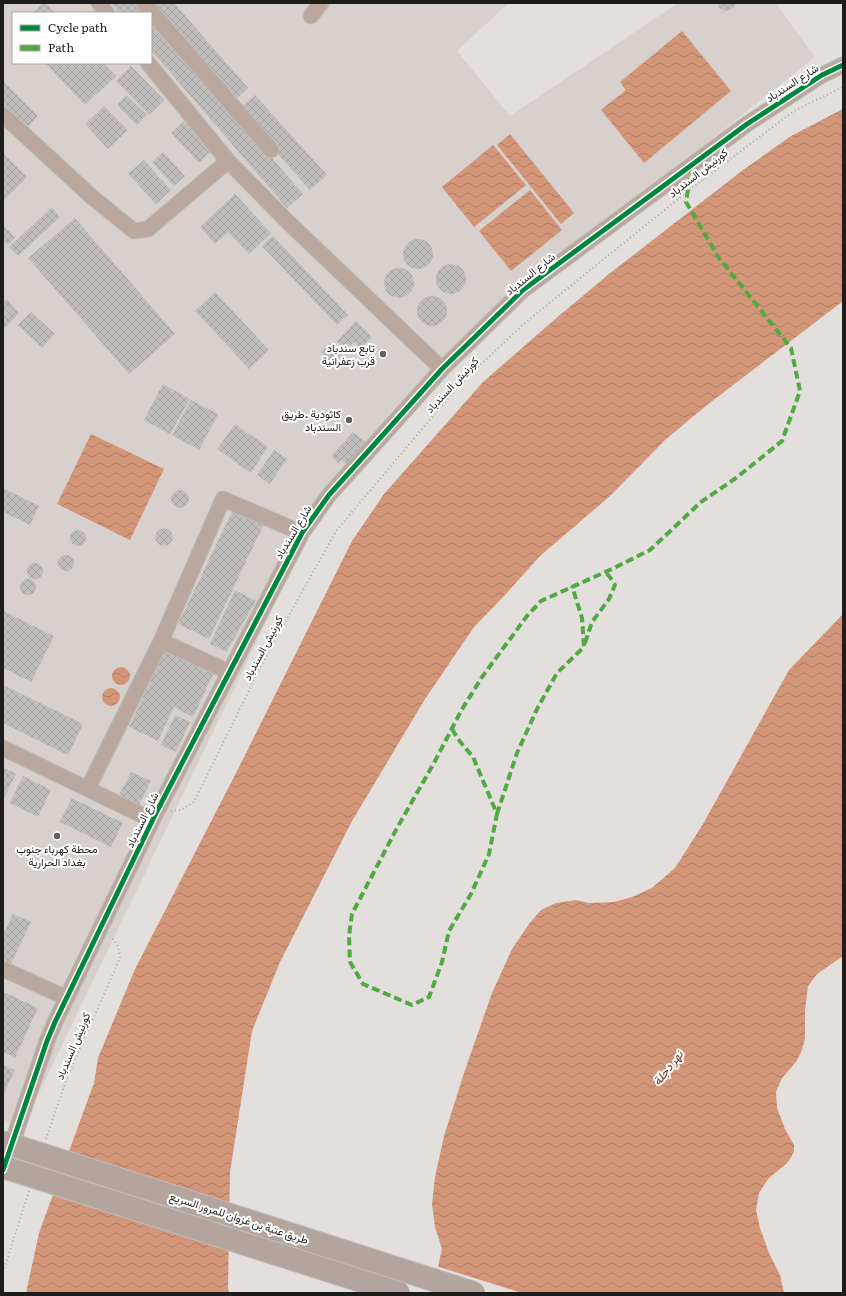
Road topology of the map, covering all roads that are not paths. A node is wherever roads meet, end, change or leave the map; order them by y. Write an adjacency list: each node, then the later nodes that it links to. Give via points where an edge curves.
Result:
1 (99, 3): 4 (street)
2 (144, 3): 5 (street)
3 (320, 3): 7 (street)
4 (106, 12)
5 (152, 12)
6 (152, 12): 11 (street)
7 (311, 16)
8 (149, 64): 12 (street)
9 (843, 65): 13 (street, شارع السندباد, via 822,75 747,124 523,290)
10 (3, 115): 12 (street, via 92,197 134,231 148,229)
11 (271, 150)
12 (228, 162): 13 (street)
13 (442, 369): 14 (street, شارع السندباد, via 329,495)
14 (302, 533): 15 (street, via 223,499); 16 (street, شارع السندباد)
15 (161, 641): 16 (street); 18 (street)
16 (229, 672): 19 (street, شارع السندباد)
17 (3, 748): 18 (street)
18 (88, 788): 19 (street)
19 (154, 816): 21 (street, شارع السندباد)
20 (3, 969): 21 (street)
21 (67, 998): 24 (street, شارع السندباد, via 47,1041)
22 (3, 1142): 26 (highway, طريق عتبة بن غزوان للمرور السريع, bridge)
23 (3, 1167): 25 (highway, طريق عتبة بن غزوان للمرور السريع, bridge)
24 (3, 1170)
25 (399, 1293)
26 (474, 1293)

